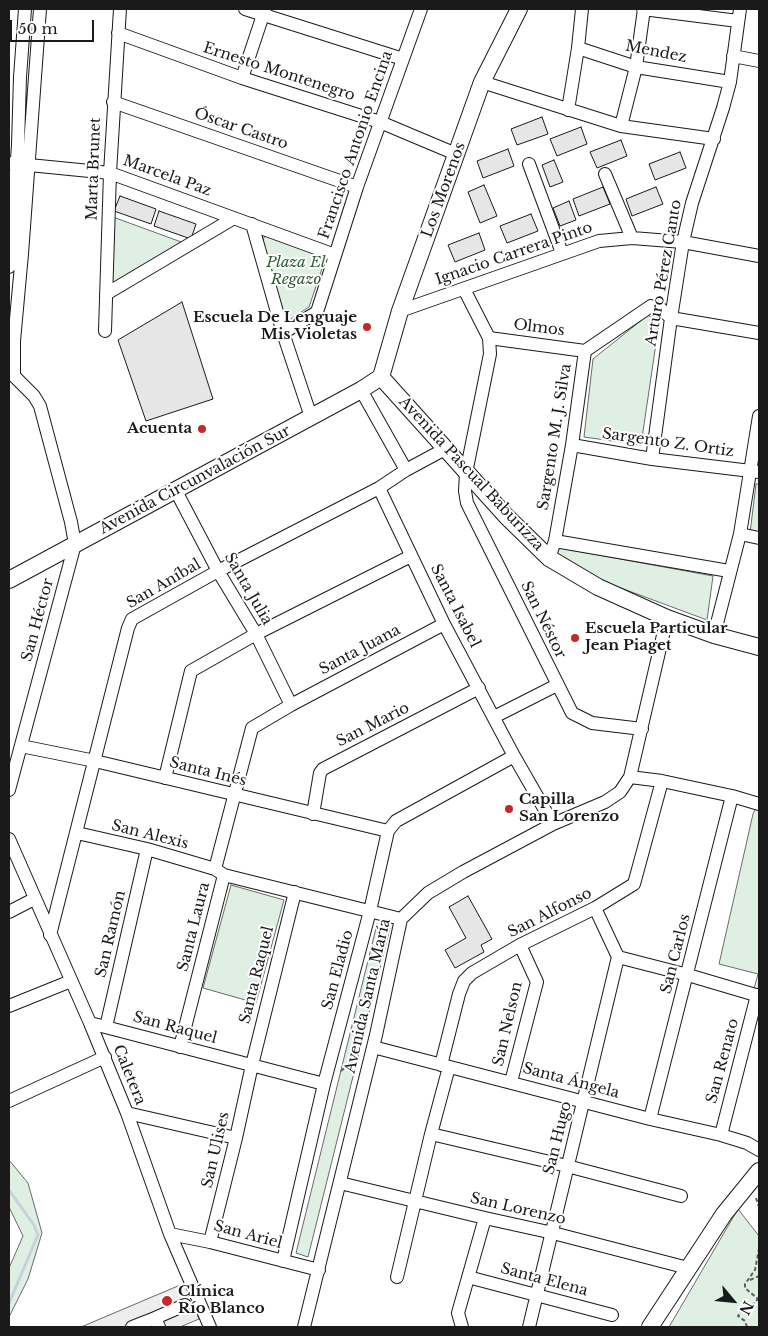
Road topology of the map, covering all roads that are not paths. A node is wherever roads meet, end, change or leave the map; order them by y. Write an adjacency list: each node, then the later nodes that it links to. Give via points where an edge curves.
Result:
1 (25, 9): 17 (street)
2 (40, 9): 19 (street)
3 (120, 9): 11 (street, Marta Brunet)
4 (245, 9): 9 (street)
5 (421, 9): 14 (street, Francisco Antonio Encina)
6 (519, 9): 20 (main road, Los Morenos)
7 (582, 9): 12 (street)
8 (643, 9): 10 (street); 16 (street)
9 (264, 12): 14 (street); 18 (street)
10 (739, 15): 13 (street, Arturo Pérez Canto)
11 (118, 33): 18 (street, Ernesto Montenegro); 22 (street, Marta Brunet)
12 (578, 48): 16 (street, Mendez); 23 (street)
13 (733, 56): 15 (street); 21 (street, Arturo Pérez Canto)
14 (403, 59): 24 (street, Francisco Antonio Encina)
15 (759, 61)
16 (636, 67): 21 (street, Mendez); 25 (street)
17 (14, 77): 19 (street); 28 (street)
18 (242, 78): 24 (street, Ernesto Montenegro)
19 (35, 79): 28 (street)
20 (482, 82): 23 (street); 27 (main road, Los Morenos)
21 (730, 82): 26 (street, Arturo Pérez Canto)
22 (113, 102): 30 (street, Marta Brunet); 32 (street, Óscar Castro)
23 (568, 110): 25 (street)
24 (380, 122): 27 (street, Ernesto Montenegro); 32 (street, Francisco Antonio Encina)
25 (621, 126): 26 (street)
26 (714, 139): 36 (street, Arturo Pérez Canto, via 692,203)
27 (456, 154): 44 (main road, Los Morenos)
28 (18, 164): 30 (street, Marcela Paz); 37 (street)
29 (529, 164): 38 (street)
30 (110, 173): 33 (street, Marcela Paz); 43 (street, Marta Brunet)
31 (605, 174): 35 (street)
32 (357, 187): 39 (street, Francisco Antonio Encina)
33 (234, 218): 34 (street, Marcela Paz); 43 (street)
34 (252, 224): 39 (street, Marcela Paz); 47 (street)
35 (632, 238): 36 (street, Ignacio Carrera Pinto); 38 (street, Ignacio Carrera Pinto, via 599,241)
36 (683, 242): 40 (street, Ignacio Carrera Pinto); 45 (street, Arturo Pérez Canto)
37 (14, 253): 41 (street); 50 (street)
38 (562, 253): 42 (street, Ignacio Carrera Pinto)
39 (335, 255): 47 (street, Francisco Antonio Encina, via 317,312)
40 (759, 256)
41 (9, 267)
42 (464, 289): 44 (street, Ignacio Carrera Pinto); 49 (street)
43 (106, 294): 46 (street, Marta Brunet)
44 (400, 311): 53 (main road, Los Morenos)
45 (671, 318): 48 (street); 51 (street, via 660,308 649,307); 59 (street, Arturo Pérez Canto)
46 (105, 331)
47 (283, 333): 56 (street)
48 (759, 333)
49 (489, 338): 51 (street, Olmos); 62 (street, San Néstor, via 490,354)
50 (11, 341): 52 (street)
51 (585, 351): 57 (street, Sargento M. J. Silva)
52 (11, 375): 68 (street, via 40,406)
53 (381, 376): 54 (main road, Avenida Circunvalación Sur); 58 (main road, Avenida Pascual Baburizza)
54 (361, 390): 56 (main road, Avenida Circunvalación Sur); 60 (street)
55 (759, 416): 61 (street)
56 (311, 417): 64 (main road, Avenida Circunvalación Sur)
57 (572, 445): 59 (street, Sargento Z. Ortiz); 67 (street, Sargento M. J. Silva)
58 (444, 449): 60 (street, San Aníbal); 62 (main road, Avenida Pascual Baburizza)
59 (652, 459): 61 (street, Sargento Z. Ortiz)
60 (406, 470): 63 (street, San Aníbal)
61 (755, 471): 65 (street)
62 (466, 473): 70 (main road, Avenida Pascual Baburizza); 79 (street, San Néstor, via 467,503)
63 (379, 488): 69 (street); 71 (street, San Aníbal)
64 (176, 491): 68 (main road, Avenida Circunvalación Sur); 71 (street, Santa Julia)
65 (740, 534): 66 (street); 72 (street)
66 (759, 538)
67 (555, 541): 70 (street, Sargento M. J. Silva); 72 (street)
68 (76, 544): 73 (main road, Avenida Circunvalación Sur); 84 (street, San Héctor)
69 (411, 556): 75 (street, Santa Isabel); 76 (street, Santa Isabel)
70 (549, 558): 74 (main road, Avenida Pascual Baburizza, via 598,587)
71 (218, 571): 76 (street, Santa Julia); 86 (street, San Aníbal, via 135,616 130,623)
72 (729, 571): 77 (street)
73 (9, 580)
74 (667, 618): 77 (main road, Avenida Pascual Baburizza); 83 (street, Avenida Santa María)
75 (444, 624): 80 (street, Santa Isabel); 81 (street, Santa Juana)
76 (256, 634): 81 (street, Santa Julia); 87 (street, Santa Isabel, via 191,671)
77 (714, 635): 78 (main road, Avenida Pascual Baburizza)
78 (759, 647)
79 (557, 685): 82 (street); 83 (street, San Néstor, via 572,714 583,720)
80 (479, 688): 82 (street, Santa Isabel); 94 (street, San Mario, via 323,769)
81 (291, 705): 91 (street, Santa Juana, via 252,728)
82 (494, 716): 85 (street, Santa Isabel)
83 (642, 729): 88 (street, Avenida Santa María)
84 (21, 746): 86 (street, Santa Inés); 90 (street, San Héctor)
85 (514, 756): 95 (street, Santa Isabel); 96 (street, via 396,821)
86 (94, 761): 87 (street, Santa Inés); 97 (street, San Aníbal)
87 (165, 778): 91 (street, Santa Inés)
88 (630, 778): 89 (street); 95 (street, Avenida Santa María, via 620,792 605,802)
89 (662, 781): 92 (street); 103 (street, San Alfonso, via 634,884)
90 (9, 790)
91 (236, 795): 94 (street, Santa Inés); 100 (street, Santa Juana)
92 (732, 796): 93 (street); 110 (street, San Carlos)
93 (759, 804)
94 (314, 814): 96 (street, Santa Inés)
95 (553, 824): 106 (street, Avenida Santa María, via 428,893)
96 (388, 831): 104 (street, San Eladio)
97 (77, 833): 99 (street, San Alexis); 107 (street, San Aníbal)
98 (9, 840): 102 (street, Caletera)
99 (147, 849): 100 (street, San Alexis); 115 (street, San Ramón)
100 (220, 872): 101 (street, Santa Laura); 116 (street, Santa Laura)
101 (295, 892): 104 (street, Santa Laura); 119 (street, Santa Raquel)
102 (34, 899): 105 (street); 107 (street, Caletera)
103 (595, 908): 108 (street, San Alfonso); 109 (street)
104 (370, 911): 106 (street, Santa Laura); 122 (street, San Eladio)
105 (9, 912)
106 (401, 919): 117 (street, Avenida Santa María)
107 (50, 935): 111 (street, Caletera)
108 (520, 945): 120 (street, San Alfonso, via 464,981); 121 (street, San Nelson, via 537,982)
109 (618, 957): 110 (street); 124 (street, San Hugo)
110 (688, 975): 112 (street); 126 (street, San Carlos)
111 (71, 981): 113 (street); 114 (street, Caletera)
112 (758, 995): 128 (street, San Renato)
113 (9, 1006)
114 (90, 1022): 115 (street, San Raquel); 118 (street, Caletera)
115 (106, 1026): 116 (street, San Raquel)
116 (180, 1047): 119 (street, San Raquel)
117 (373, 1047): 120 (street, Santa Ángela); 133 (street, Avenida Santa María)
118 (105, 1058): 123 (street); 125 (street, Caletera)
119 (252, 1065): 122 (street, San Raquel); 129 (street, San Ulises)
120 (445, 1066): 121 (street, Santa Ángela); 127 (street, San Alfonso)
121 (511, 1082): 124 (street, Santa Ángela)
122 (324, 1084): 140 (street, San Eladio)
123 (9, 1101)
124 (584, 1101): 126 (street, Santa Ángela); 131 (street, San Hugo)
125 (127, 1113): 129 (street); 138 (street, Caletera)
126 (650, 1119): 128 (street, Santa Ángela)
127 (431, 1134): 131 (street); 135 (street, San Alfonso)
128 (720, 1135): 130 (street, Santa Ángela)
129 (236, 1138): 139 (street, San Ulises)
130 (759, 1150)
131 (568, 1166): 134 (street); 137 (street, San Hugo)
132 (759, 1171): 141 (main road, via 724,1214)
133 (340, 1183): 135 (street, San Lorenzo); 142 (street, Avenida Santa María)
134 (681, 1196)
135 (415, 1201): 136 (street, San Lorenzo); 143 (street, San Alfonso)
136 (485, 1218): 137 (street, San Lorenzo); 144 (street)
137 (553, 1233): 141 (street, San Lorenzo); 145 (street, San Hugo)
138 (170, 1234): 139 (street, San Ariel); 150 (street, Caletera)
139 (210, 1242): 140 (street, San Ariel)
140 (283, 1261): 142 (street, San Ariel)
141 (688, 1268): 154 (main road)
142 (319, 1270): 151 (street, Avenida Santa María)
143 (397, 1277)
144 (468, 1277): 145 (street, Santa Elena); 152 (street, via 458,1312)
145 (538, 1295): 147 (street, Santa Elena); 153 (street, San Hugo)
146 (185, 1306): 148 (street)
147 (612, 1316)
148 (157, 1323): 149 (street)
149 (132, 1327)
150 (210, 1327)
151 (304, 1327)
152 (462, 1327)
153 (529, 1327)
154 (650, 1327)

